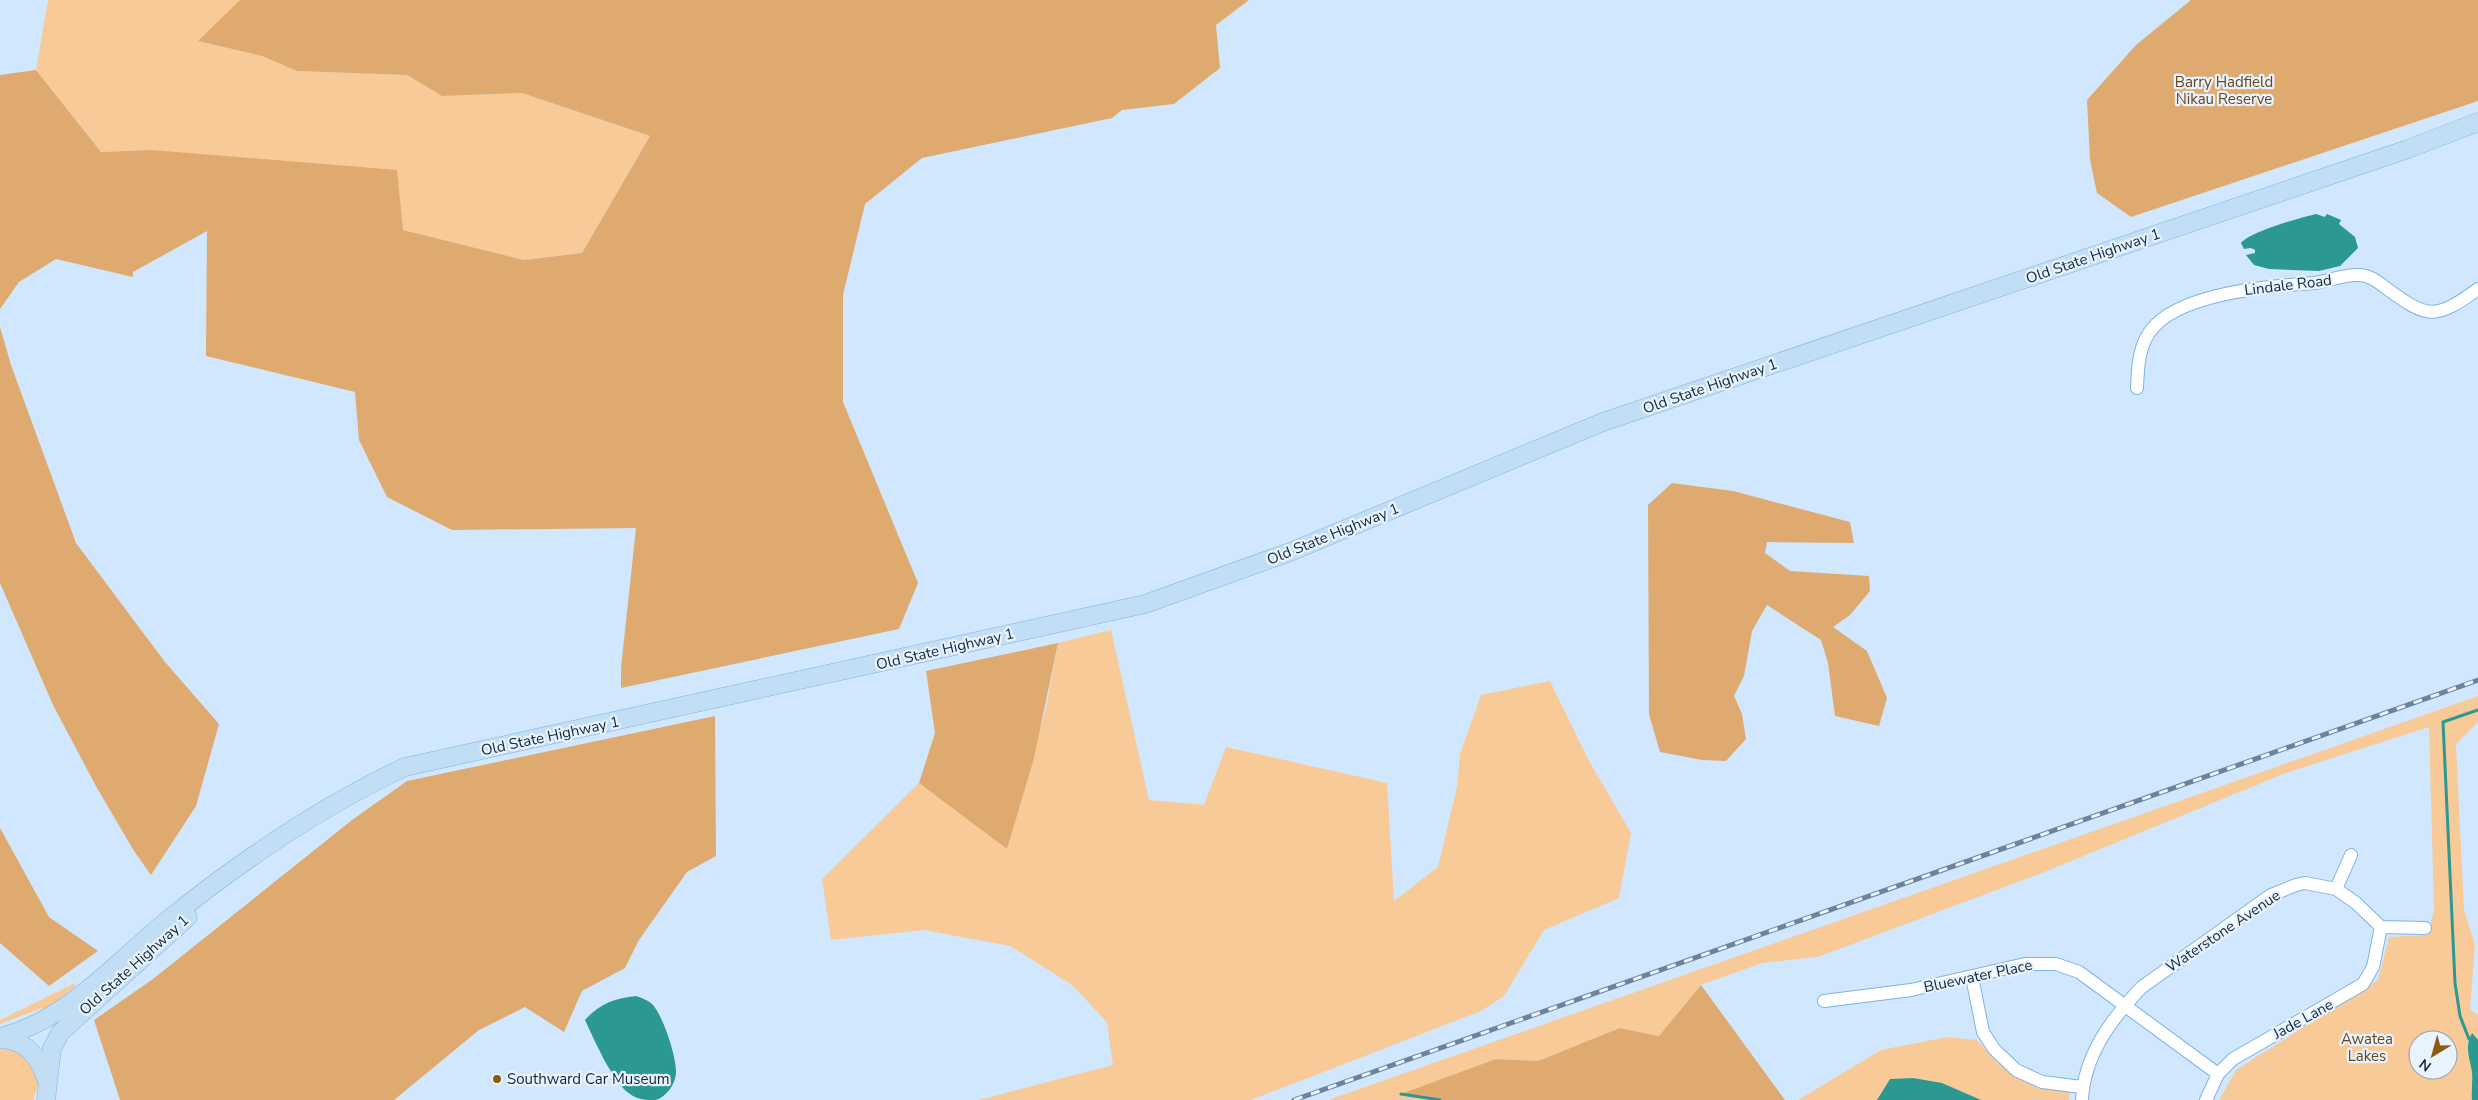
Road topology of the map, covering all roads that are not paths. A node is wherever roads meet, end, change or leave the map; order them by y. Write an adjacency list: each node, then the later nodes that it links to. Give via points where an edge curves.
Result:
1 (2478, 122): 3 (main road, Old State Highway 1)
2 (2478, 133): 3 (main road, Old State Highway 1)
3 (2408, 149): 7 (main road, Old State Highway 1, via 1604,422 1290,552 1145,604 405,767 300,823)
4 (2478, 289): 5 (street, Lindale Road, via 2448,309 2437,312 2418,310 2377,280 2358,274 2218,296 2165,316 2150,332 2141,349)
5 (2137, 388)
6 (2350, 855): 8 (street)
7 (246, 861): 14 (main road, Old State Highway 1, via 164,923 58,1012); 17 (main road, Old State Highway 1, via 61,1032 52,1048)
8 (2336, 889): 9 (street, Waterstone Avenue); 13 (street, Waterstone Avenue, via 2306,883 2271,895 2142,987)
9 (2381, 927): 10 (street); 15 (street, Jade Lane, via 2373,967 2363,984 2233,1059)
10 (2424, 928)
11 (1972, 977): 12 (street, Bluewater Place, via 1911,990); 13 (street, Bluewater Place, via 2025,964 2056,964 2079,972); 16 (street, via 1982,1032 1994,1049 2016,1070 2042,1082)
12 (1824, 1001)
13 (2125, 1005): 15 (street, Bluewater Place); 16 (street, Waterstone Avenue, via 2096,1047)
14 (0, 1038): 17 (main road, via 21,1043 33,1052 42,1064)
15 (2218, 1074): 19 (street, Jade Lane)
16 (2082, 1087): 18 (street, Waterstone Avenue)
17 (47, 1092)
18 (2082, 1100)
19 (2206, 1100)

